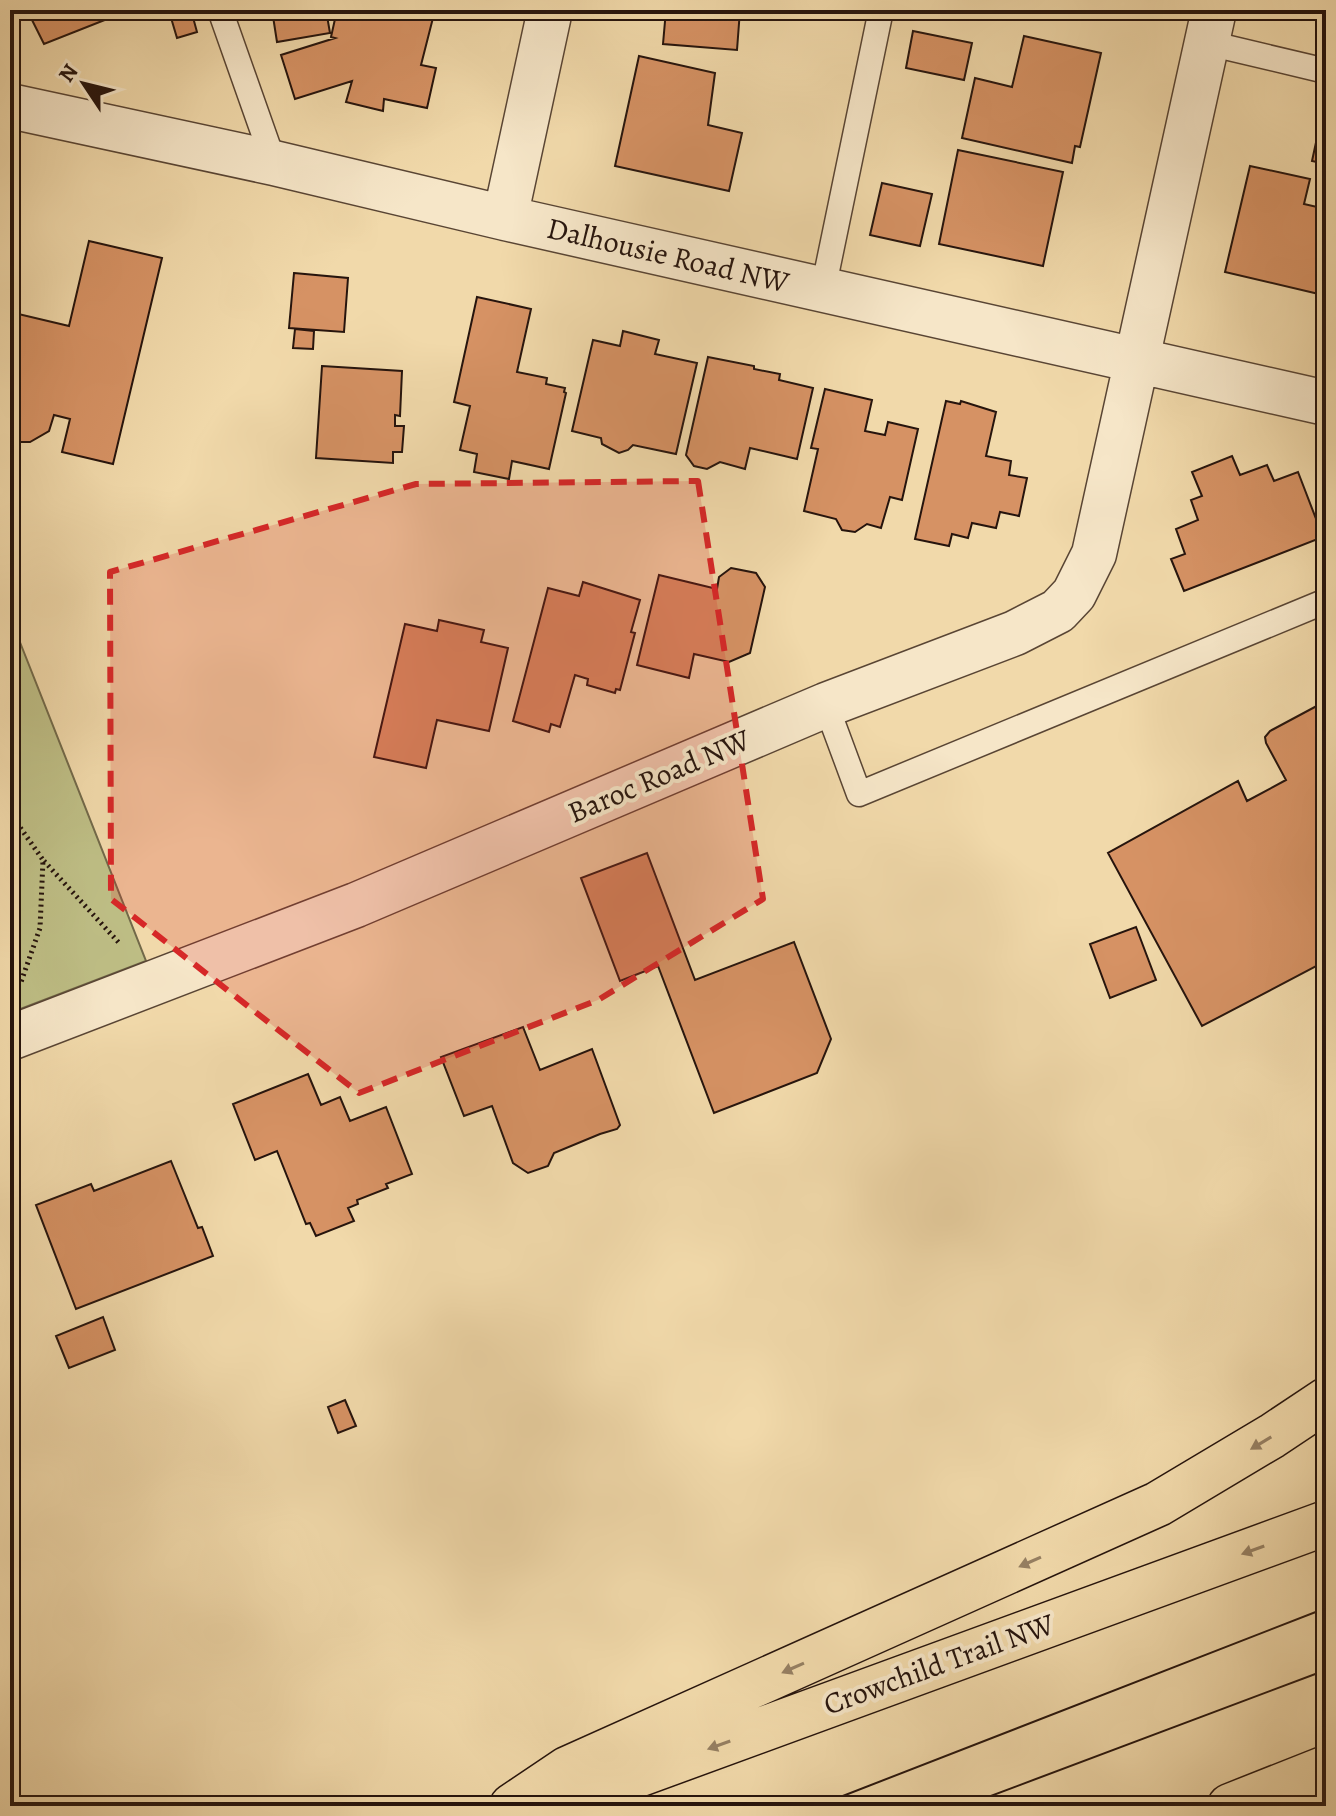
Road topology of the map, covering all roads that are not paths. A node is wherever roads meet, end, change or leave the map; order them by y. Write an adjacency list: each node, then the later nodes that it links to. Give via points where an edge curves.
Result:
1 (220, 10): 7 (lane)
2 (550, 10): 8 (street)
3 (881, 10): 9 (lane)
4 (1211, 26): 5 (lane); 10 (street, Baroc Road NW)
5 (1326, 71)
6 (10, 106): 7 (street, Dalhousie Road NW)
7 (274, 163): 8 (street, Dalhousie Road NW)
8 (505, 218): 9 (street, Dalhousie Road NW)
9 (823, 290): 10 (street, Dalhousie Road NW)
10 (1138, 360): 11 (street, Dalhousie Road NW); 13 (street, Baroc Road NW, via 1094,554 1074,594 1058,611 1015,633)
11 (1326, 403)
12 (1326, 601): 13 (lane, via 859,794)
13 (826, 705): 14 (street, Baroc Road NW, via 356,905)
14 (10, 1038)
15 (1326, 1400): 18 (highway, one-way to 18, via 1158,1504 567,1769)
16 (1326, 1523): 19 (highway, Crowchild Trail NW, one-way to 19)
17 (1326, 1768): 20 (highway)
18 (512, 1806)
19 (553, 1806)
20 (1230, 1806)

